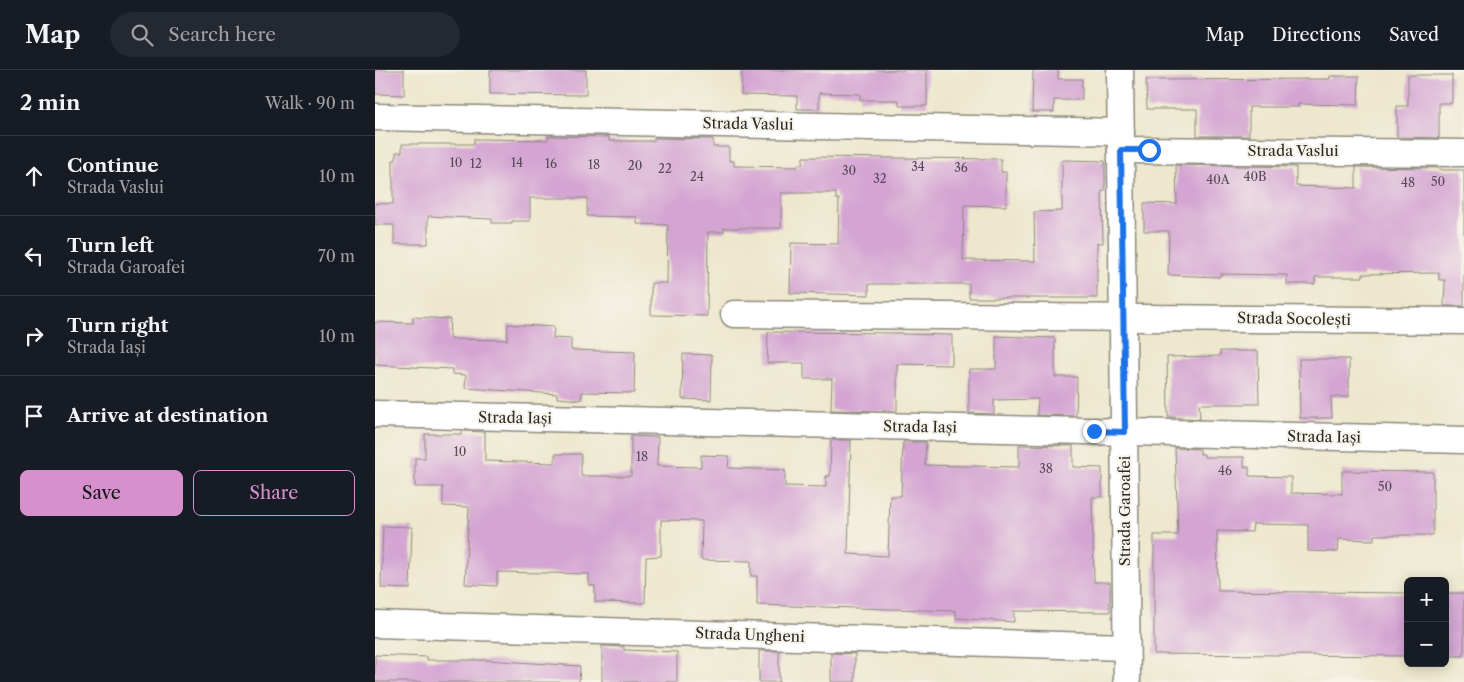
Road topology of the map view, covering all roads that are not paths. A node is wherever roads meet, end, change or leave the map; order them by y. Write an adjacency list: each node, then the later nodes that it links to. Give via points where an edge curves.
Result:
1 (1120, 70): 3 (street, Strada Garoafei)
2 (375, 117): 3 (street, Strada Vaslui)
3 (1121, 141): 4 (street, Strada Vaslui); 6 (street, Strada Garoafei)
4 (1464, 153)
5 (734, 314): 6 (street, Strada Socolești)
6 (1124, 317): 7 (street, Strada Socolești); 9 (street, Strada Garoafei)
7 (1464, 321)
8 (375, 414): 9 (street, Strada Iași)
9 (1125, 432): 10 (street, Strada Iași); 12 (street, Strada Garoafei)
10 (1464, 440)
11 (375, 624): 12 (street, Strada Ungheni)
12 (1126, 647): 13 (street, Strada Garoafei)
13 (1127, 682)

